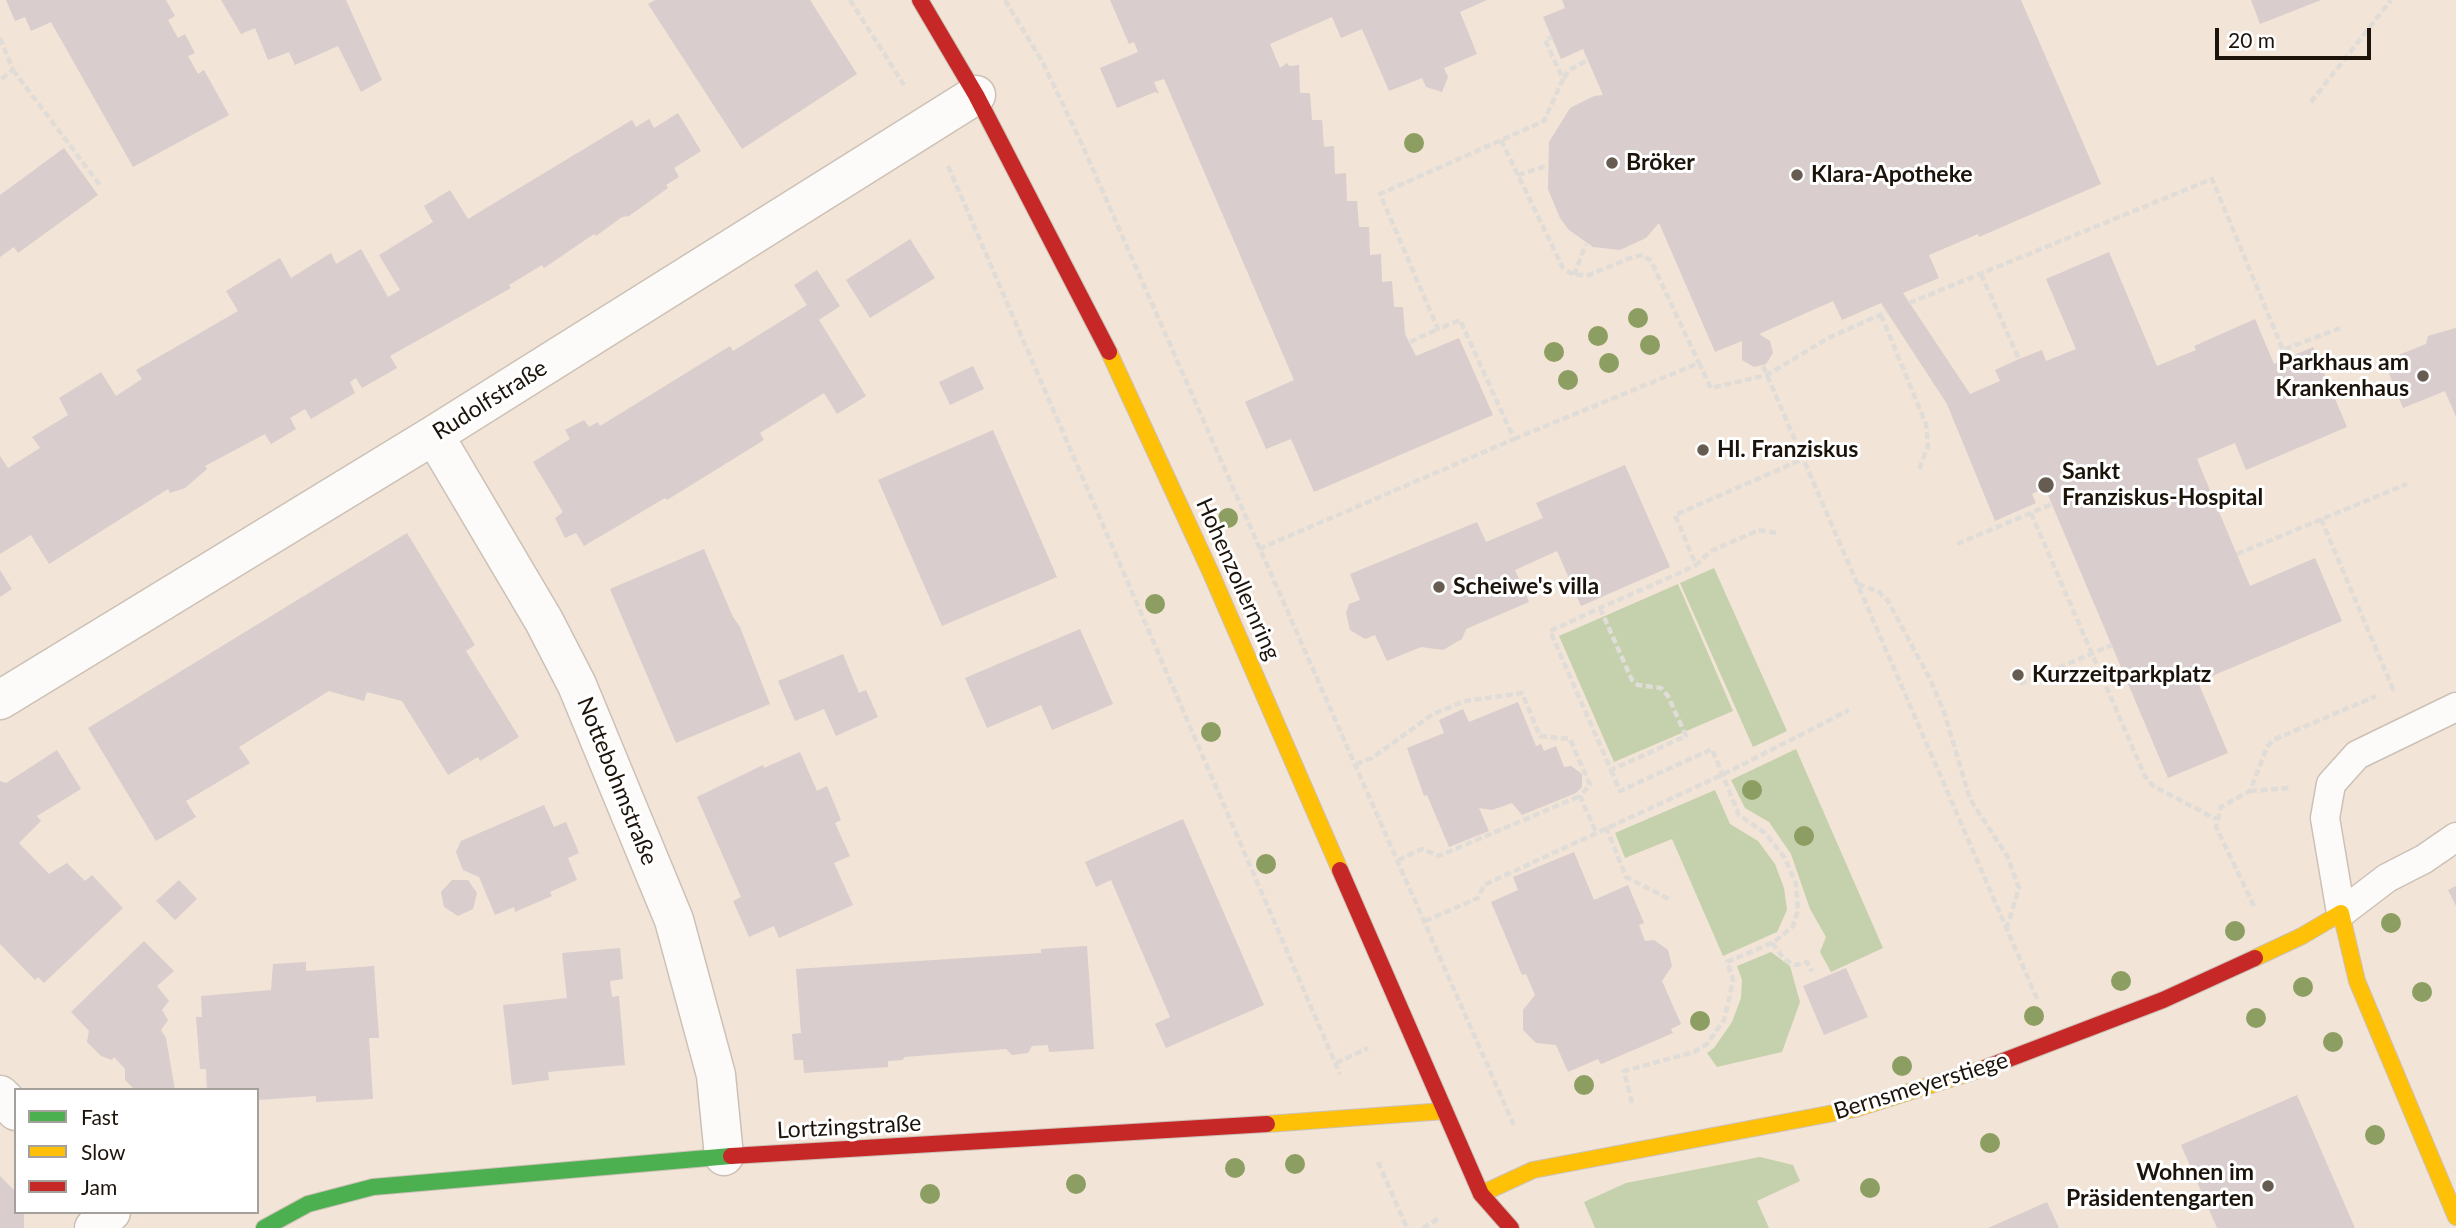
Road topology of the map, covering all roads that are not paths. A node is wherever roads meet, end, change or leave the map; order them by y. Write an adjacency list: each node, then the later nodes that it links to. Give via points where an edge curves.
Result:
1 (920, 0): 2 (street, Hohenzollernring)
2 (976, 95): 3 (street, Rudolfstraße); 10 (street, Hohenzollernring, via 1109,353 1210,570)
3 (433, 435): 4 (street, Rudolfstraße); 11 (street, Nottebohmstraße, via 577,685 674,920 716,1076)
4 (0, 700)
5 (2456, 707): 7 (lane, via 2357,755 2332,784 2325,818)
6 (2456, 837): 7 (lane, Bernsmeyerstiege)
7 (2341, 913): 12 (street, Bernsmeyerstiege, via 2275,948 2057,1044 1855,1109 1533,1170); 15 (street, via 2357,981)
8 (0, 1095): 9 (street)
9 (14, 1109)
10 (1445, 1111): 11 (street, Lortzingstraße); 12 (street, Hohenzollernring)
11 (724, 1156): 17 (street, Lortzingstraße, via 373,1187 308,1204)
12 (1481, 1194): 14 (street); 18 (street, Hohenzollernring)
13 (109, 1214): 16 (street)
14 (1476, 1217)
15 (2456, 1217)
16 (94, 1228)
17 (264, 1228)
18 (1511, 1228)

